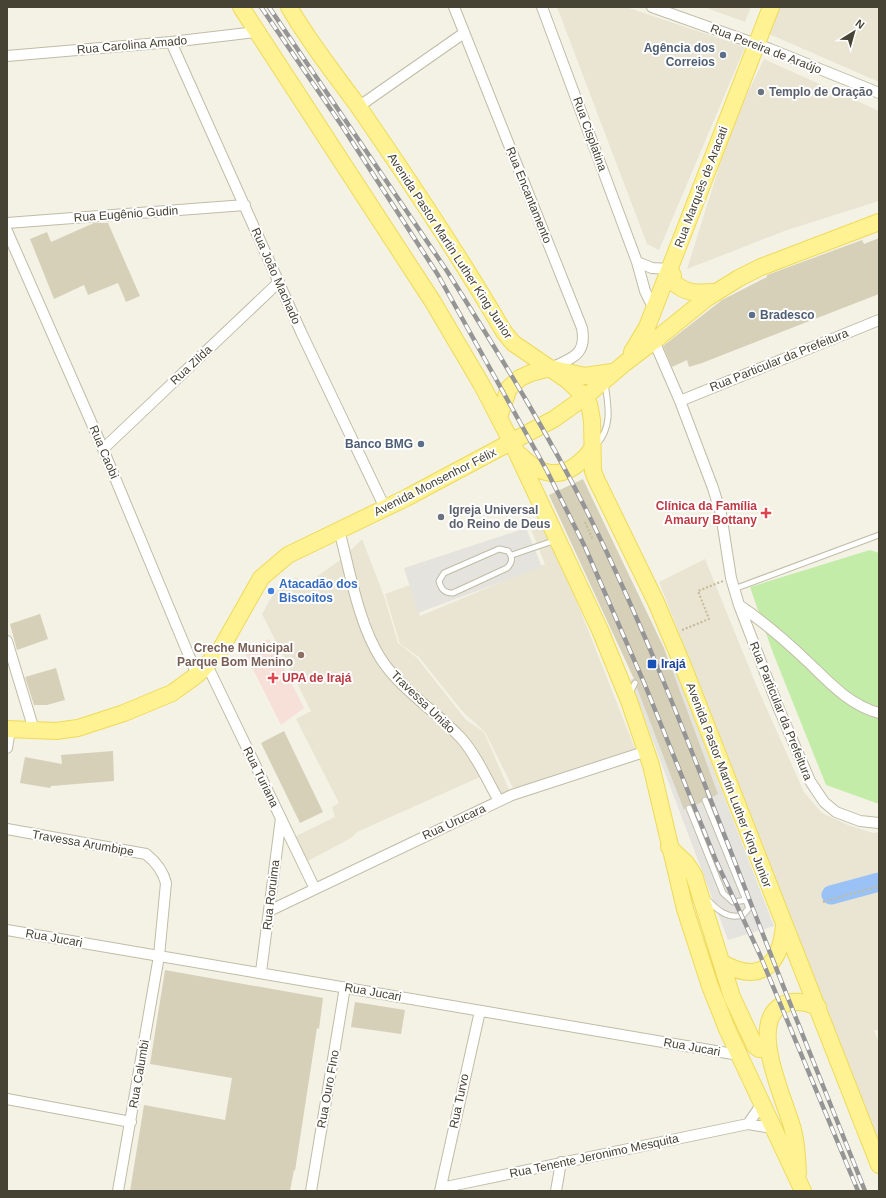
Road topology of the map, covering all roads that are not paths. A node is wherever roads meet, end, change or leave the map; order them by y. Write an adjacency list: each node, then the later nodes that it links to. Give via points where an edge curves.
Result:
1 (241, 7): 7 (main road)
2 (289, 7): 13 (main road, Avenida Pastor Martin Luther King Junior, via 302,30)
3 (454, 7): 8 (street, Rua Encantamento)
4 (542, 7): 18 (street, Rua Cisplatina)
5 (652, 7): 10 (street, Rua Pereira de Araújo)
6 (771, 7): 10 (main road, Rua Marquês de Aracati)
7 (256, 32): 9 (street, Rua Carolina Amado); 29 (main road, via 405,258)
8 (464, 33): 13 (street); 25 (street, Rua Encantamento, via 582,328 582,348 568,360)
9 (171, 42): 11 (street, Rua Carolina Amado); 14 (street, Rua João Machado)
10 (756, 44): 12 (street, Rua Pereira de Araújo); 19 (main road, Rua Marquês de Aracati)
11 (7, 56)
12 (879, 92)
13 (358, 107): 25 (main road, Avenida Pastor Martin Luther King Junior, via 441,229 504,332 513,343)
14 (245, 205): 16 (street, Rua Eugênio Gudin); 20 (street, Rua João Machado)
15 (879, 222): 21 (main road, Avenida Monsenhor Félix, via 761,267)
16 (7, 223)
17 (7, 231): 31 (street, Rua Caobi)
18 (637, 262): 19 (street); 22 (street, Rua Cisplatina, via 645,291)
19 (671, 276): 21 (main road, via 684,290 693,293); 22 (main road, Rua Marquês de Aracati); 24 (main road)
20 (279, 282): 31 (street, Rua Zilda); 33 (street, Rua João Machado)
21 (715, 292): 24 (main road, Avenida Monsenhor Félix)
22 (654, 309): 26 (main road, Rua Marquês de Aracati, via 644,334)
23 (879, 320): 28 (street, Rua Particular da Prefeitura)
24 (654, 341): 26 (main road, Avenida Monsenhor Félix); 28 (street, Rua Particular da Prefeitura)
25 (550, 368): 26 (main road, via 585,376); 27 (main road, Avenida Pastor Martin Luther King Junior); 29 (main road, via 520,378 509,388)
26 (615, 371): 27 (main road, Avenida Monsenhor Félix); 32 (lane, via 606,432)
27 (585, 397): 30 (main road, Avenida Monsenhor Félix); 32 (main road, Avenida Pastor Martin Luther King Junior, via 591,412)
28 (680, 401): 38 (street, Rua Particular da Prefeitura, via 721,514)
29 (499, 416): 30 (main road)
30 (514, 447): 32 (main road, via 530,465 553,474 573,469); 33 (main road, Avenida Monsenhor Félix); 36 (main road)
31 (102, 449): 41 (street, Rua Caobi)
32 (592, 449): 60 (main road, Avenida Pastor Martin Luther King Junior, via 593,471 598,484 624,533 672,639)
33 (385, 508): 34 (main road, Avenida Monsenhor Félix)
34 (339, 530): 41 (main road, Avenida Monsenhor Félix, via 288,555 261,578 228,638); 50 (street, Travessa União, via 364,622 375,648 407,689 468,746)
35 (879, 535): 38 (lane)
36 (557, 539): 37 (lane); 43 (main road)
37 (512, 555): 37 (lane, via 507,568 452,593 440,586 439,581 444,573 499,549)
38 (734, 589): 39 (street, Rua Particular da Prefeitura)
39 (739, 605): 44 (street, Rua Particular da Prefeitura, via 780,637 841,693 857,704); 53 (street, Rua Particular da Prefeitura, via 779,709 816,791 836,812 860,821)
40 (7, 641): 46 (street)
41 (202, 670): 46 (main road, Avenida Monsenhor Félix, via 172,693 100,722 56,731); 52 (street, Rua Turiana)
42 (635, 683): 43 (lane)
43 (629, 701): 48 (main road)
44 (879, 713)
45 (9, 729): 46 (main road, Avenida Monsenhor Félix); 47 (street)
46 (34, 730)
47 (7, 748)
48 (647, 751): 50 (street, Rua Urucara, via 542,784); 55 (main road)
49 (705, 800): 58 (lane)
50 (499, 801): 56 (street, Rua Urucara)
51 (689, 808): 58 (lane, via 723,893 733,902)
52 (281, 818): 56 (street, Rua Turiana); 59 (street, Rua Roruima)
53 (879, 823)
54 (7, 829): 62 (street, Travessa Arumbipe, via 146,854 164,875 166,883)
55 (669, 847): 57 (main road, via 691,869); 69 (main road, via 685,909 710,986)
56 (315, 889): 59 (street, Rua Urucara)
57 (700, 891): 58 (lane, via 713,905 731,916 746,913 749,908); 63 (main road)
58 (747, 900)
59 (269, 911): 64 (street, Rua Roruima)
60 (784, 926): 63 (main road, via 780,950 776,957 760,970 741,972); 66 (main road, Avenida Pastor Martin Luther King Junior)
61 (7, 930): 62 (street, Rua Jucari)
62 (159, 956): 64 (street, Rua Jucari); 72 (street, Rua Calumbi)
63 (722, 963): 68 (main road, via 745,1028 755,1046 759,1049)
64 (261, 972): 65 (street, Rua Jucari)
65 (345, 987): 67 (street, Rua Jucari); 80 (street, Rua Ouro FIno)
66 (818, 1007): 68 (main road, via 802,1001 786,1003 779,1007 769,1021); 76 (main road, Avenida Pastor Martin Luther King Junior)
67 (480, 1011): 69 (street, Rua Jucari); 78 (street, Rua Turvo)
68 (768, 1049): 77 (main road, via 793,1130)
69 (739, 1055): 71 (main road)
70 (7, 1099): 72 (street)
71 (762, 1105): 73 (street); 74 (main road)
72 (130, 1122): 79 (street, Rua Calumbi)
73 (748, 1124): 74 (street, Rua Tenente Jeronimo Mesquita); 75 (street, Rua Tenente Jeronimo Mesquita)
74 (772, 1128): 77 (main road)
75 (561, 1162): 78 (street, Rua Tenente Jeronimo Mesquita); 81 (street)
76 (879, 1165)
77 (802, 1188)
78 (440, 1189)
79 (118, 1191)
80 (310, 1191)
81 (556, 1191)

